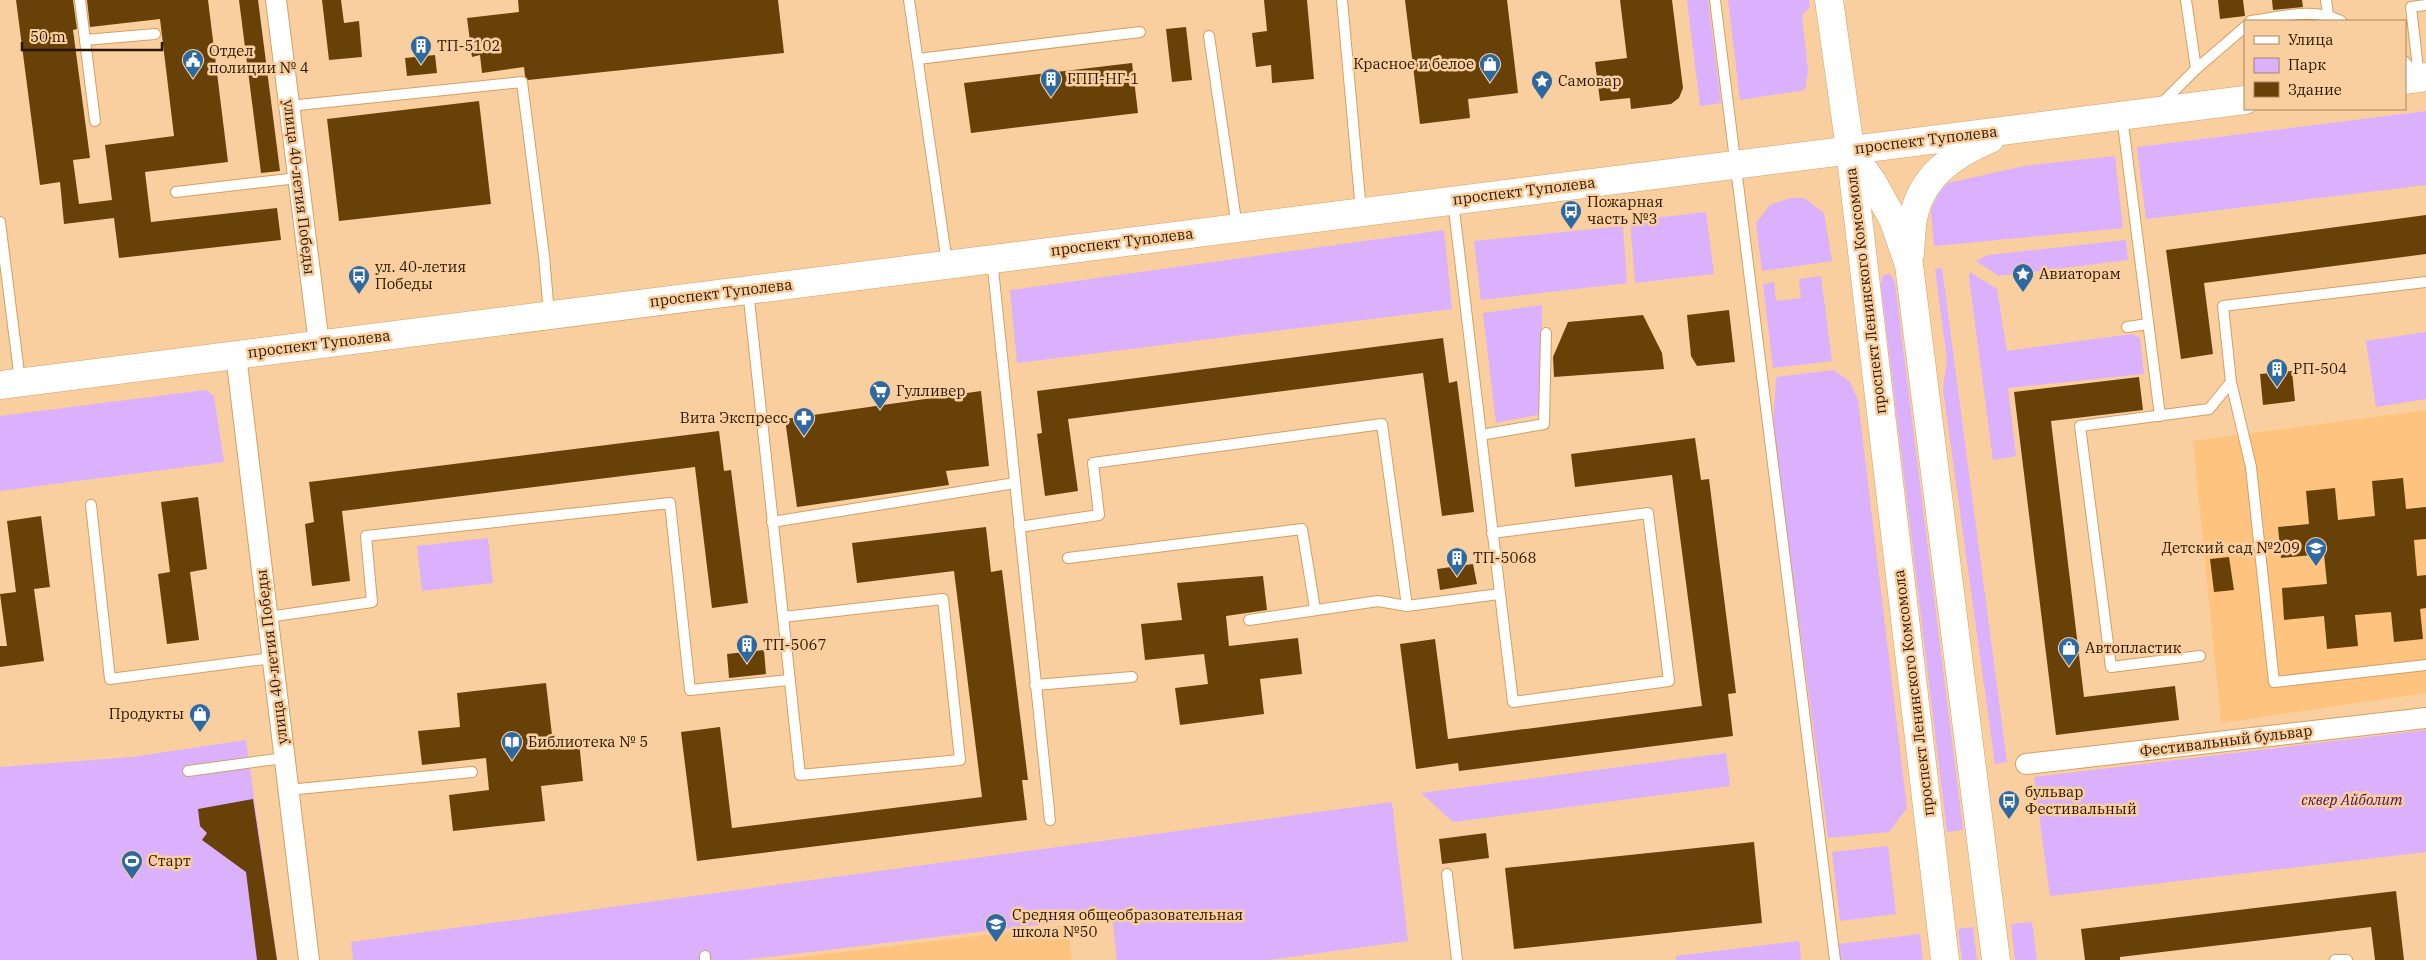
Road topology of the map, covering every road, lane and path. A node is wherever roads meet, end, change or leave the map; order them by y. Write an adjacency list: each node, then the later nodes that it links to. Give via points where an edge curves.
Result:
1 (80, 0): 17 (lane)
2 (276, 0): 22 (street, улица 40-летия Победы)
3 (909, 0): 18 (lane)
4 (1342, 0): 32 (lane)
5 (1715, 0): 28 (lane)
6 (1829, 0): 27 (main road)
7 (2186, 0): 19 (lane)
8 (2326, 0): 10 (lane)
9 (2426, 4): 20 (lane, via 2411,7)
10 (2328, 14): 11 (lane, via 2298,14); 12 (lane)
11 (2258, 20)
12 (2339, 20)
13 (2244, 28): 19 (lane)
14 (1140, 32): 18 (lane)
15 (156, 34): 17 (lane)
16 (1209, 36): 34 (lane)
17 (85, 40): 25 (lane)
18 (918, 59): 37 (lane)
19 (2196, 69): 23 (lane)
20 (2414, 74)
21 (2244, 100): 23 (main road, проспект Туполева)
22 (289, 106): 29 (street, улица 40-летия Победы); 41 (lane, via 522,82)
23 (2154, 111): 24 (main road, проспект Туполева)
24 (2122, 115): 26 (main road, проспект Туполева); 42 (lane)
25 (95, 121)
26 (2012, 130): 27 (main road, проспект Туполева); 38 (main road, via 1963,152 1943,165 1926,185 1913,218)
27 (1850, 149): 28 (main road, проспект Туполева); 38 (main road, проспект Ленинского Комсомола, via 1893,219); 80 (main road, проспект Ленинского Комсомола)
28 (1735, 164): 31 (main road, проспект Туполева); 79 (lane)
29 (298, 178): 30 (lane); 45 (street, улица 40-летия Победы)
30 (176, 192)
31 (1453, 200): 32 (main road, проспект Туполева); 50 (lane)
32 (1362, 212): 34 (main road, проспект Туполева)
33 (0, 222): 36 (lane)
34 (1237, 227): 35 (main road, проспект Туполева)
35 (992, 258): 37 (main road, проспект Туполева); 51 (lane)
36 (2, 261): 48 (lane)
37 (947, 264): 40 (main road, проспект Туполева)
38 (1910, 265): 81 (main road, проспект Ленинского Комсомола)
39 (2426, 282): 47 (lane, via 2223,306)
40 (748, 289): 41 (main road, проспект Туполева); 53 (lane)
41 (550, 315): 45 (main road, проспект Туполева)
42 (2148, 324): 43 (lane); 49 (lane)
43 (2127, 327)
44 (1546, 333): 50 (lane, via 1544,424)
45 (319, 344): 46 (main road, проспект Туполева)
46 (236, 355): 48 (main road, проспект Туполева); 60 (street, улица 40-летия Победы)
47 (2231, 382): 49 (lane, via 2210,409); 65 (lane, via 2251,466 2274,682)
48 (10, 383)
49 (2160, 416): 63 (lane, via 2080,426 2111,667)
50 (1481, 435): 55 (lane)
51 (1015, 483): 53 (lane); 54 (lane)
52 (91, 505): 64 (lane, via 110,679)
53 (772, 522): 61 (lane)
54 (1019, 527): 58 (lane, via 1099,515 1093,463 1382,424); 68 (lane)
55 (1492, 533): 57 (lane); 57 (lane, via 1648,513 1669,681 1513,702)
56 (1068, 558): 59 (lane, via 1302,529)
57 (1500, 594): 58 (lane)
58 (1407, 606): 59 (lane, via 1378,601)
59 (1315, 609): 62 (lane)
60 (268, 617): 64 (street, улица 40-летия Победы); 67 (lane, via 372,602 366,536 670,503 690,690)
61 (783, 617): 67 (lane); 67 (lane, via 943,599 960,760 800,775)
62 (1249, 620)
63 (2200, 656)
64 (272, 658): 70 (street, улица 40-летия Победы)
65 (2426, 665)
66 (1132, 677): 68 (lane)
67 (789, 680)
68 (1035, 685): 75 (lane)
69 (2426, 718): 71 (street, Фестивальный бульвар)
70 (284, 758): 72 (lane); 74 (street, улица 40-летия Победы)
71 (2026, 764)
72 (188, 771)
73 (472, 772): 74 (lane)
74 (288, 790): 77 (street, улица 40-летия Победы)
75 (1050, 820)
76 (1447, 874): 78 (lane)
77 (309, 960)
78 (1457, 960)
79 (1835, 960)
80 (1945, 960)
81 (1996, 960)
82 (2335, 960): 83 (lane)
83 (2347, 960)

